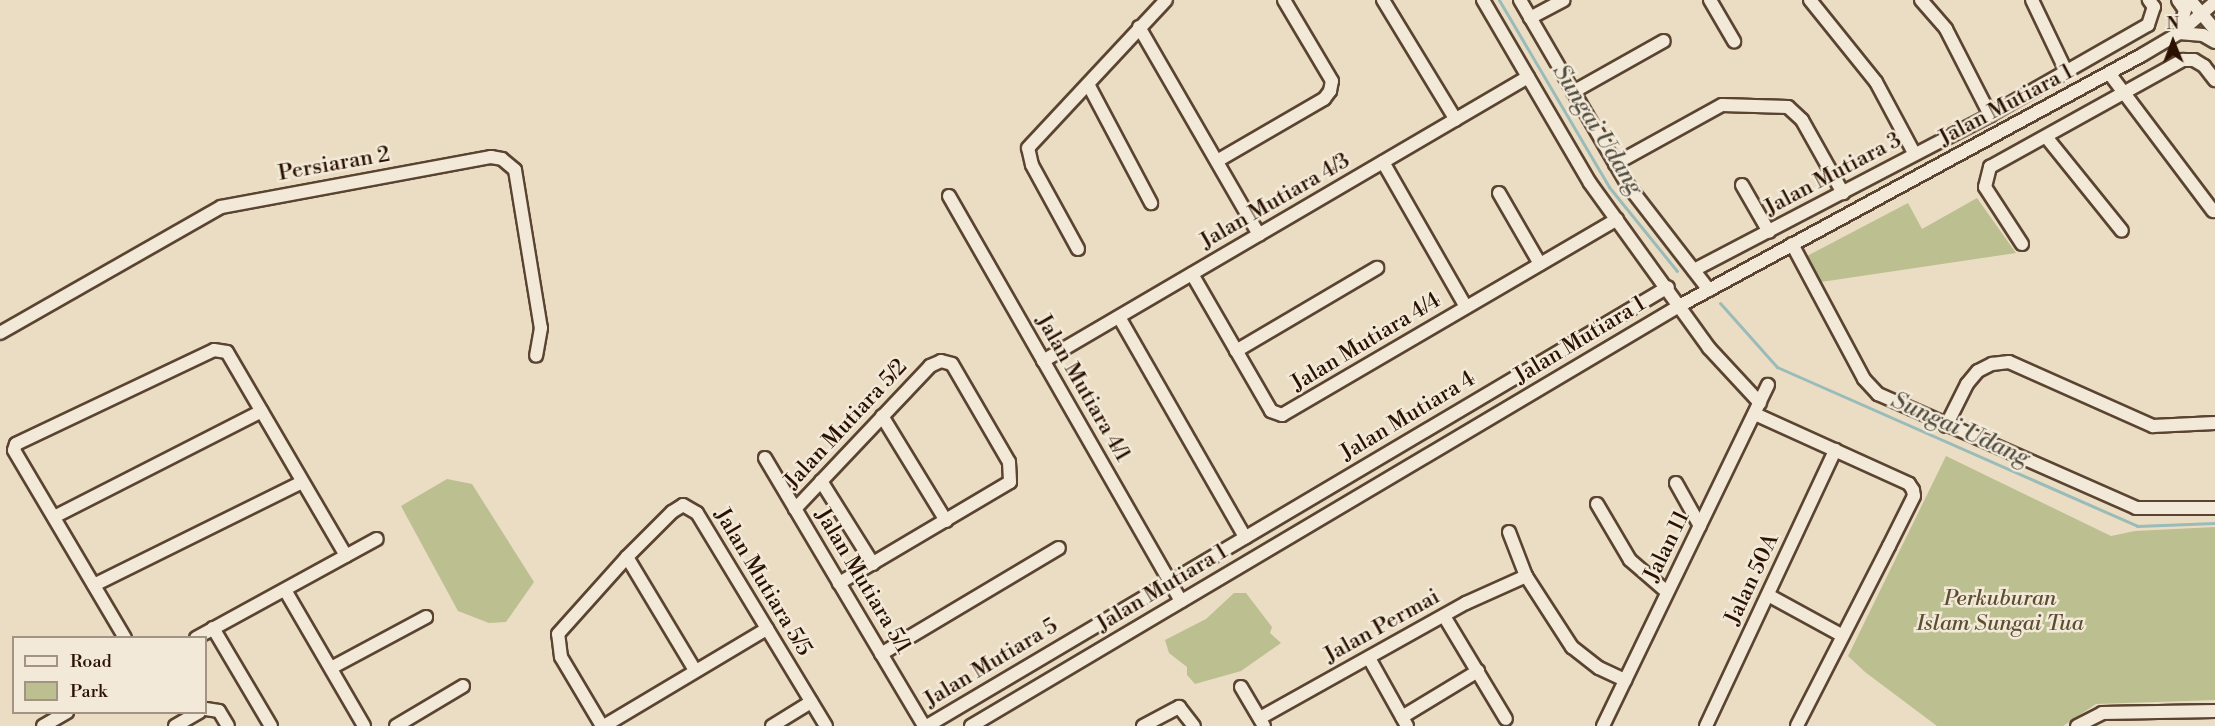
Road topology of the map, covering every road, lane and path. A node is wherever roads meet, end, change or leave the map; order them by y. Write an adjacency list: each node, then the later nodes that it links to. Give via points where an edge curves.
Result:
1 (1166, 0): 17 (street)
2 (1284, 0): 34 (street, via 1332,81 1330,91 1324,99)
3 (1383, 0): 31 (street)
4 (1483, 0): 25 (street)
5 (1520, 0): 16 (street)
6 (1564, 0): 16 (street)
7 (1710, 0): 21 (street)
8 (1810, 0): 33 (street, via 1876,82)
9 (1921, 0): 30 (street, via 1946,29)
10 (2032, 0): 23 (street)
11 (2149, 0): 23 (street, Jalan Mutiara 3, via 2154,7 2148,25)
12 (2178, 0): 19 (street, via 2185,14)
13 (2190, 0): 15 (street)
14 (2215, 2): 15 (street, Jalan Mutiara 1)
15 (2202, 14): 18 (street); 19 (street, Jalan Mutiara 1)
16 (1530, 18): 28 (street)
17 (1139, 27): 27 (street); 34 (street)
18 (2215, 30)
19 (2179, 33): 22 (street, via 2203,35); 24 (street, Jalan Mutiara 1)
20 (1664, 41): 28 (street)
21 (1734, 41)
22 (2215, 42)
23 (2065, 69): 30 (street, Jalan Mutiara 3)
24 (2109, 73): 29 (street); 47 (street, Jalan Mutiara 1)
25 (1528, 77): 31 (street, Jalan Mutiara 4/3); 43 (street, via 1590,183)
26 (2215, 80): 29 (street, via 2204,66 2183,60)
27 (1088, 84): 41 (street); 49 (street, via 1029,146 1028,153)
28 (1573, 92): 36 (street)
29 (2123, 96): 32 (street); 42 (street)
30 (1990, 114): 33 (street, Jalan Mutiara 3)
31 (1456, 120): 35 (street, Jalan Mutiara 4/3)
32 (2048, 138): 44 (street); 48 (street, via 1990,167 1985,187)
33 (1914, 153): 39 (street, Jalan Mutiara 3)
34 (1217, 161): 46 (street)
35 (1383, 162): 46 (street, Jalan Mutiara 4/3); 57 (street)
36 (1615, 164): 39 (street, via 1722,105 1788,107 1802,120); 52 (street)
37 (1742, 185): 45 (street)
38 (1499, 193): 50 (street)
39 (1843, 193): 45 (street, Jalan Mutiara 3)
40 (950, 195): 62 (street, Jalan Mutiara 4/1)
41 (1151, 203)
42 (2213, 211)
43 (1617, 219): 50 (street, Jalan Mutiara 4/4); 54 (street)
44 (2122, 231)
45 (1769, 232): 52 (street, Jalan Mutiara 3)
46 (1259, 235): 53 (street, Jalan Mutiara 4/3)
47 (1792, 244): 55 (street, Jalan Mutiara 1); 68 (street, via 1864,379 1878,394)
48 (2022, 244)
49 (1078, 249)
50 (1540, 264): 57 (street, Jalan Mutiara 4/4)
51 (1377, 268): 60 (street)
52 (1694, 270): 55 (street)
53 (1192, 274): 58 (street, Jalan Mutiara 4/3); 60 (street, Jalan Mutiara 4/4)
54 (1668, 287): 56 (street); 81 (street, Jalan Mutiara 4)
55 (1709, 290): 56 (street, Jalan Mutiara 1)
56 (1681, 305): 64 (street); 94 (street, Jalan Mutiara 1)
57 (1466, 308): 60 (street, Jalan Mutiara 4/4, via 1282,415 1271,411)
58 (1119, 317): 62 (street, Jalan Mutiara 4/3); 81 (street)
59 (0, 333): 61 (street, Persiaran 2, via 221,207 491,157 510,162 515,170 541,328)
60 (1236, 351)
61 (537, 356)
62 (1043, 361): 88 (street, Jalan Mutiara 4/1)
63 (1768, 385): 64 (street, Jalan 11)
64 (1757, 408): 69 (street); 79 (street, Jalan 11)
65 (262, 411): 72 (street); 77 (street); 77 (street, via 221,348 21,440 15,450)
66 (882, 416): 71 (street, Jalan Mutiara 5/2); 78 (street); 78 (street, Jalan Mutiara 5/2, via 930,366 941,361 952,364 1012,474 1008,484)
67 (2215, 423): 68 (street, via 2153,426 2009,362 1978,371)
68 (1946, 426): 76 (street, via 2136,508)
69 (1835, 450): 93 (street, Jalan 50A); 101 (street, via 1908,484 1914,496)
70 (765, 458): 75 (street, Jalan Mutiara 5/1)
71 (821, 481): 75 (street, Jalan Mutiara 5/2); 86 (street)
72 (302, 482): 84 (street); 90 (street)
73 (1676, 483): 79 (street)
74 (1597, 504): 92 (street, via 1630,560)
75 (795, 508): 89 (street, Jalan Mutiara 5/1)
76 (2215, 508)
77 (54, 517): 90 (street)
78 (946, 521): 86 (street, Jalan Mutiara 5/2)
79 (1700, 526): 92 (street, Jalan 11)
80 (1509, 532): 87 (street)
81 (1245, 537): 88 (street, Jalan Mutiara 4)
82 (377, 539): 84 (street)
83 (1059, 548): 102 (street)
84 (346, 556): 91 (street)
85 (627, 557): 98 (street, Jalan Mutiara 5/5, via 678,506 693,508); 105 (street); 124 (street, Jalan Mutiara 5/5, via 560,632 557,644)
86 (873, 564): 89 (street, Jalan Mutiara 5/2)
87 (1526, 576): 95 (street, Jalan Permai); 107 (street, via 1572,647 1599,668)
88 (1169, 581): 94 (street, Jalan Mutiara 4/1); 127 (street, Jalan Mutiara 5)
89 (839, 584): 102 (street, Jalan Mutiara 5/1)
90 (94, 585): 99 (street)
91 (285, 590): 97 (street); 104 (street)
92 (1667, 592): 107 (street, Jalan 11)
93 (1768, 595): 101 (street); 132 (street, Jalan 50A)
94 (1181, 601): 128 (street, Jalan Mutiara 1)
95 (1444, 616): 103 (street, Jalan Permai); 106 (street)
96 (426, 617): 104 (street)
97 (213, 628): 100 (street); 121 (street)
98 (767, 629): 105 (street); 110 (street, Jalan Mutiara 5/5)
99 (124, 636)
100 (199, 636)
101 (1843, 636): 133 (street)
102 (881, 654): 127 (street, Jalan Mutiara 5/1)
103 (1369, 658): 116 (street); 117 (street, Jalan Permai)
104 (331, 668): 122 (street)
105 (695, 670): 124 (street)
106 (1479, 671): 115 (street); 116 (street)
107 (1625, 680): 131 (street, Jalan 11)
108 (463, 686): 123 (street)
109 (1241, 687): 117 (street)
110 (811, 702): 125 (street); 126 (street, Jalan Mutiara 5/5)
111 (209, 708): 120 (street)
112 (2215, 711): 134 (street, via 2102,713)
113 (65, 714): 118 (street)
114 (196, 714): 119 (street)
115 (1506, 719)
116 (1404, 721)
117 (1262, 722)
118 (44, 726)
119 (175, 726)
120 (228, 726)
121 (270, 726)
122 (364, 726)
123 (396, 726)
124 (603, 726)
125 (772, 726)
126 (826, 726)
127 (926, 726)
128 (971, 726)
129 (1143, 726): 130 (street, via 1179,707)
130 (1194, 726)
131 (1603, 726)
132 (1706, 726)
133 (1797, 726)
134 (2077, 726)

